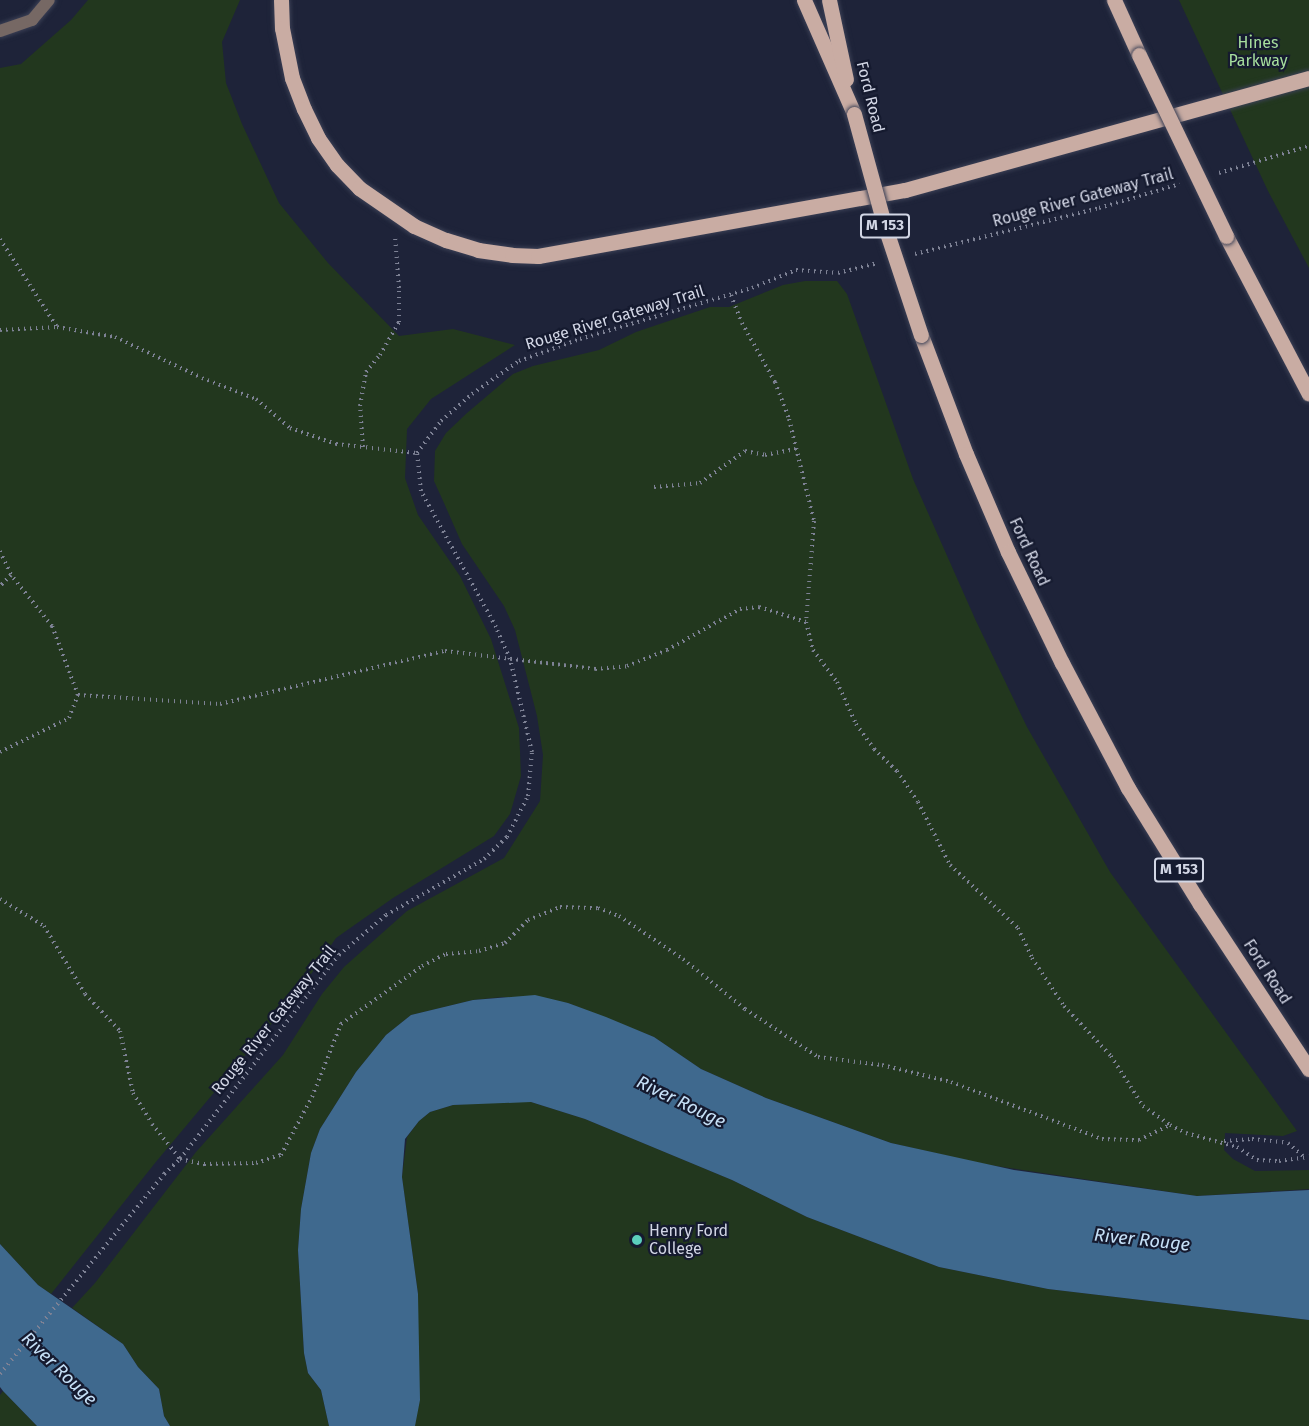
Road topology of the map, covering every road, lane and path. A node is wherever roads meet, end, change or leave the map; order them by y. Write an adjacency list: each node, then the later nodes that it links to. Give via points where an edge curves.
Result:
1 (49, 0): 6 (lane, via 32,20)
2 (281, 0): 12 (main road, via 292,78 318,138 337,165)
3 (804, 0): 8 (main road)
4 (829, 0): 8 (main road, Ford Road / M 153)
5 (1114, 0): 19 (main road, bridge, via 1226,236)
6 (0, 31)
7 (1309, 78): 12 (main road, via 905,190 538,256 478,250 446,240)
8 (855, 114): 32 (main road, Ford Road / M 153, bridge, via 921,336 1008,552 1140,807)
9 (1309, 146): 10 (path)
10 (1210, 176)
11 (1188, 182): 14 (path, Rouge River Gateway Trail)
12 (392, 213): 20 (path, via 399,322 366,372 360,406)
13 (0, 239): 17 (path)
14 (906, 256)
15 (884, 262): 16 (path, Rouge River Gateway Trail, via 838,273 796,270)
16 (730, 295): 21 (path, via 775,382); 22 (path, Rouge River Gateway Trail, via 519,361 441,421)
17 (57, 327): 18 (path); 20 (path, via 115,338 256,399 290,428 336,444)
18 (0, 330)
19 (1309, 394)
20 (363, 447): 22 (path)
21 (795, 449): 23 (path, via 765,455 745,451 700,483); 27 (path, via 814,521)
22 (417, 453): 28 (path, Rouge River Gateway Trail, via 421,491)
23 (654, 487)
24 (0, 551): 25 (path)
25 (11, 575): 26 (path); 29 (path, via 52,626)
26 (0, 586)
27 (806, 622): 28 (path, via 759,607 740,609 667,650 627,666 595,669); 33 (path, via 813,650 837,682 856,724 918,802 950,865 1018,928 1032,958 1064,1006 1111,1056 1143,1106)
28 (510, 659): 29 (path, via 445,651 220,704); 36 (path, Rouge River Gateway Trail, via 532,752 528,796 507,837 484,859 386,915 339,955)
29 (78, 695): 30 (path, via 69,718)
30 (0, 752)
31 (0, 899): 36 (path, via 44,926 85,994 120,1031 133,1093)
32 (1309, 1069)
33 (1170, 1125): 34 (path); 36 (path, via 1139,1140 1102,1139 951,1082 882,1065 818,1057 745,1009 683,959 619,916 598,908 560,907 528,920 505,942 478,951 446,954 422,966 341,1024 312,1097 282,1155 256,1163 204,1164)
34 (1220, 1141): 35 (path, via 1288,1143); 35 (path, via 1257,1160)
35 (1307, 1157)
36 (180, 1158): 37 (path, Rouge River Gateway Trail)
37 (0, 1374)

